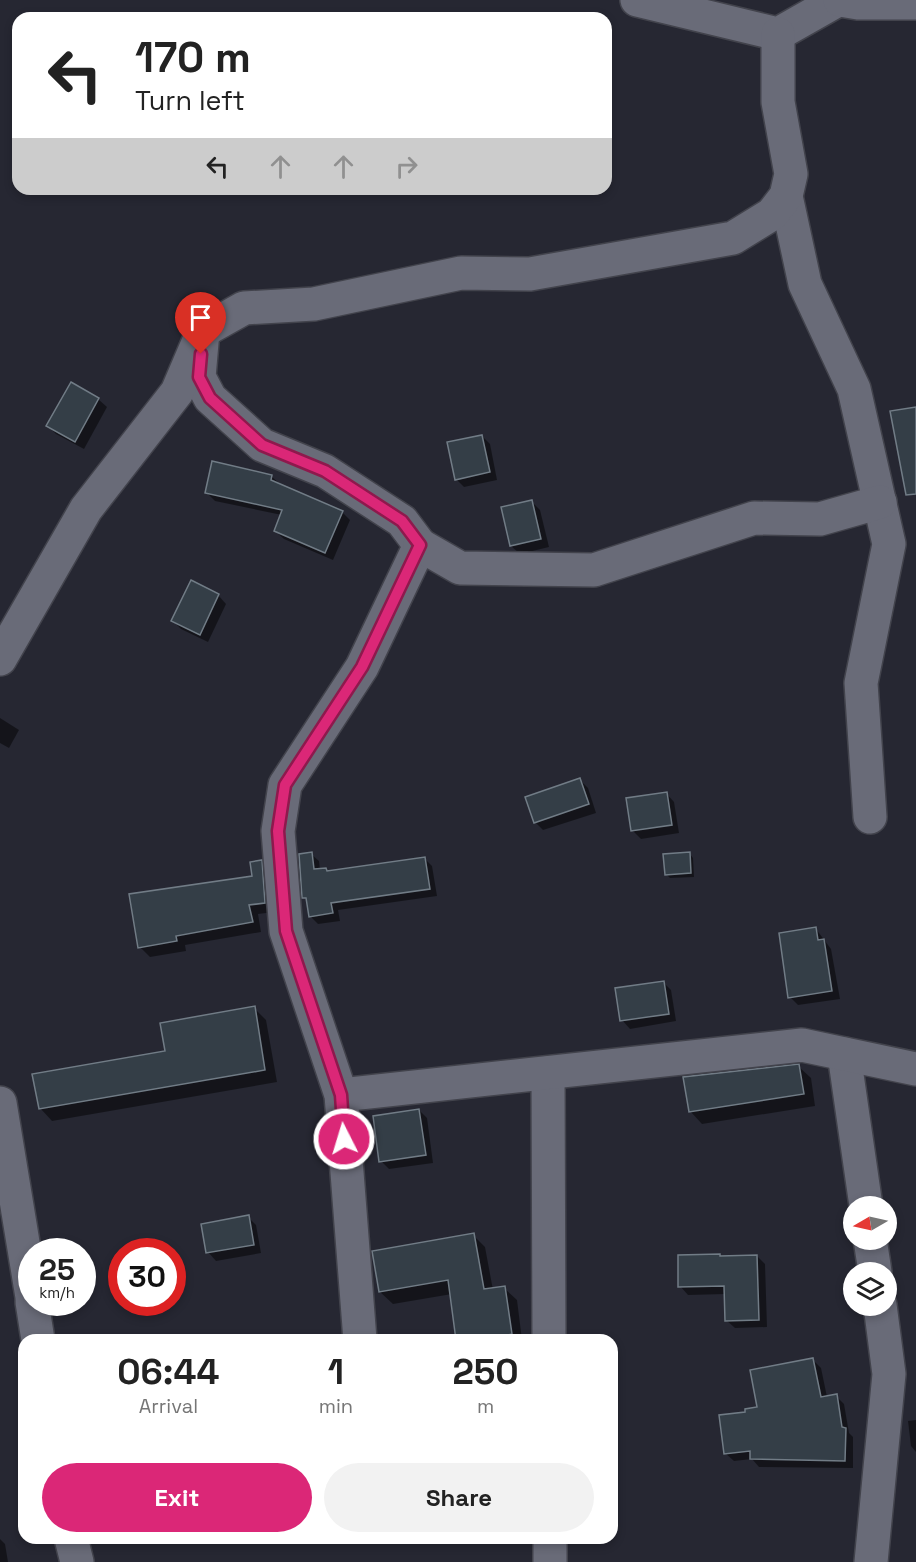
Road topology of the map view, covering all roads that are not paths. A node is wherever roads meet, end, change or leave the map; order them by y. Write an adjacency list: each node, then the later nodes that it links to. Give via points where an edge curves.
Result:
1 (637, 0): 4 (street)
2 (839, 0): 3 (street); 4 (street)
3 (916, 3)
4 (778, 34): 5 (street, via 778,102 791,174)
5 (786, 196): 6 (street, via 772,214 733,238 530,274 461,273 314,304 244,308); 7 (street, via 805,284 855,388)
6 (203, 331): 8 (street, via 199,377 210,398 262,445 325,471 402,521); 9 (street, via 177,392 86,509)
7 (880, 502): 8 (street, via 820,519 754,518 594,570 460,568); 10 (street, via 889,544 861,682)
8 (420, 545): 14 (street, via 362,667 285,785 279,820 286,931)
9 (0, 659)
10 (870, 817)
11 (844, 1054): 12 (street); 13 (street, via 802,1046); 16 (street)
12 (916, 1069)
13 (548, 1072): 14 (street); 22 (street)
14 (341, 1095): 21 (street)
15 (0, 1102): 17 (street)
16 (865, 1196)
17 (22, 1238)
18 (34, 1316): 20 (street)
19 (882, 1316): 27 (street, via 890,1374)
20 (37, 1334)
21 (360, 1334)
22 (549, 1334)
23 (72, 1544): 25 (street)
24 (550, 1544): 26 (street)
25 (77, 1562)
26 (550, 1562)
27 (871, 1562)

